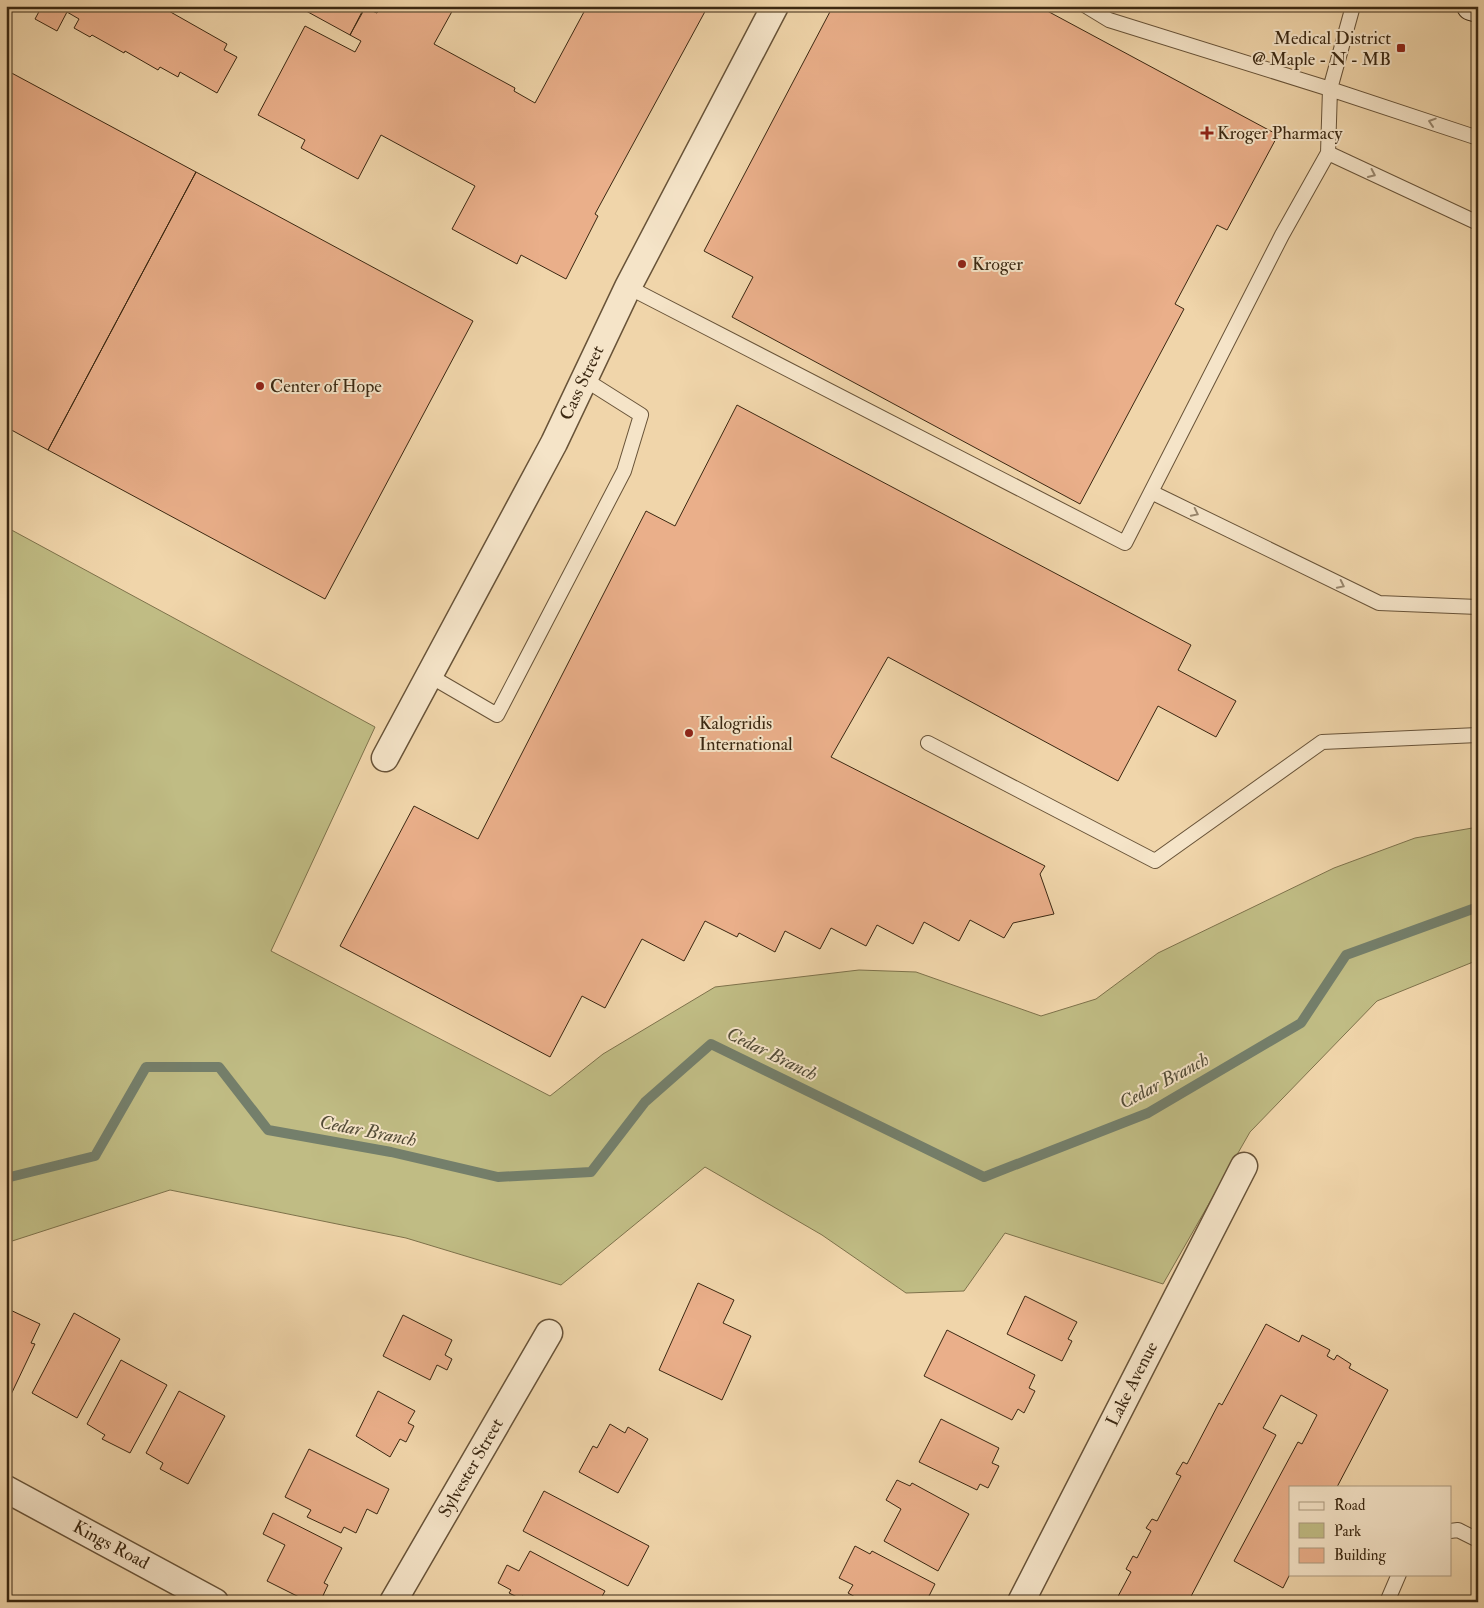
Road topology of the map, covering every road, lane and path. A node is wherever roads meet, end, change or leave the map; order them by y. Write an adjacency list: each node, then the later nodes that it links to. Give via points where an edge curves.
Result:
1 (775, 6): 10 (street, Cass Street)
2 (1086, 6): 6 (lane, via 1109,20)
3 (1353, 6): 6 (lane)
4 (1471, 6): 5 (main road)
5 (1478, 8)
6 (1330, 88): 7 (lane, one-way to 6); 8 (lane)
7 (1478, 138)
8 (1328, 154): 9 (lane, one-way to 9); 12 (lane, via 1282,235)
9 (1478, 223)
10 (628, 287): 11 (street, Cass Street); 12 (lane, via 1125,543)
11 (584, 379): 14 (street, Cass Street, via 554,443); 14 (lane, via 641,415 624,471 497,715)
12 (1151, 492): 13 (lane, one-way to 13, via 1379,603)
13 (1478, 607)
14 (430, 676): 17 (street, Cass Street)
15 (1478, 735): 16 (lane, via 1322,742 1155,862)
16 (928, 743)
17 (385, 758)
18 (1244, 1166): 26 (street, Lake Avenue)
19 (549, 1333): 25 (street, Sylvester Street)
20 (6, 1489): 24 (street, Kings Road)
21 (1452, 1531): 22 (lane, via 1458,1530)
22 (1478, 1540)
23 (1398, 1576): 27 (lane)
24 (215, 1602)
25 (393, 1602)
26 (1021, 1602)
27 (1386, 1602)

